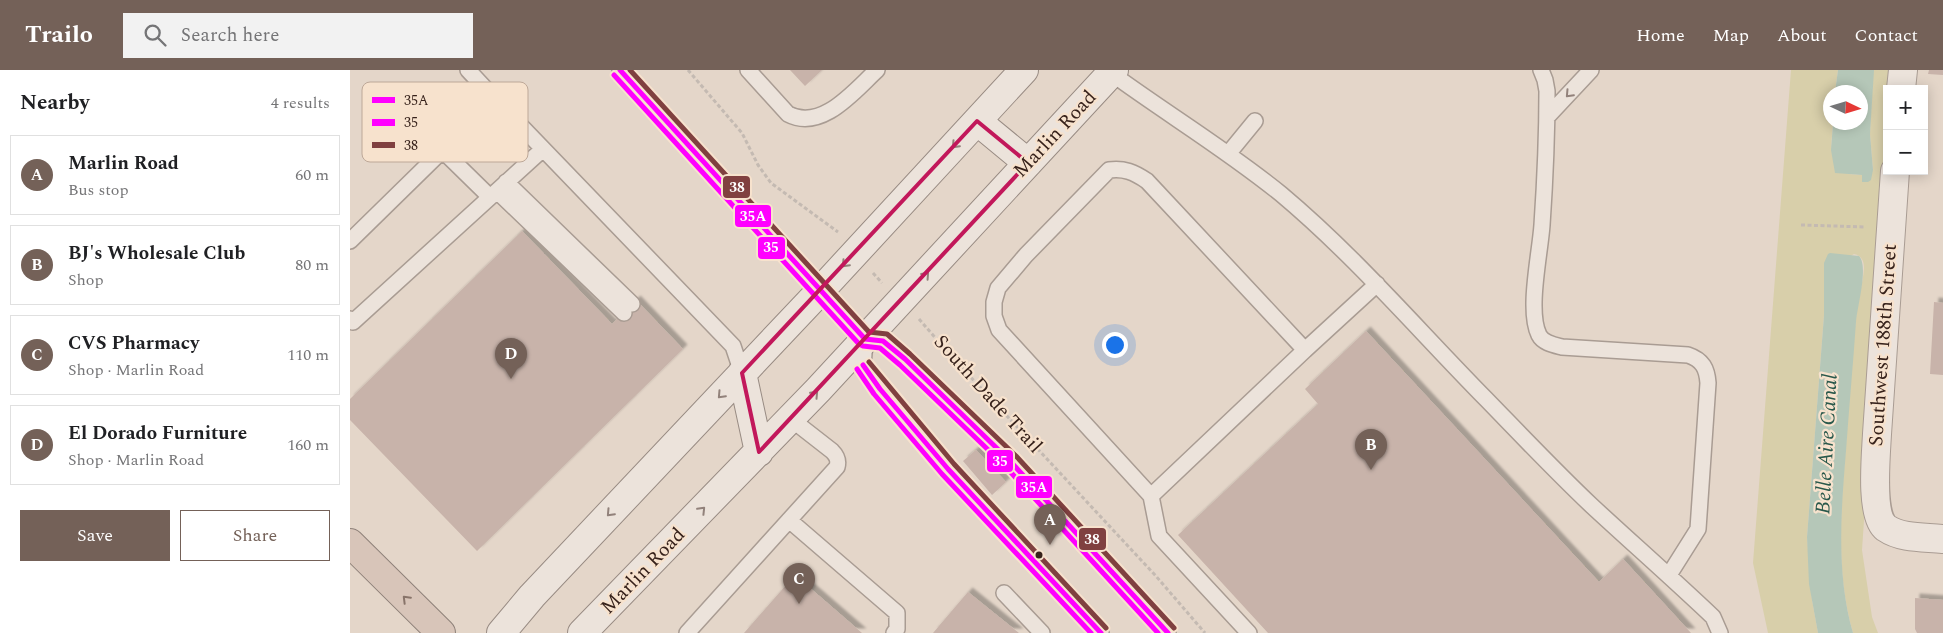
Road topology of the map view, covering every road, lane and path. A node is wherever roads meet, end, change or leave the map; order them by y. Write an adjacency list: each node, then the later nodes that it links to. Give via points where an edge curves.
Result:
1 (468, 70): 11 (lane)
2 (620, 70): 31 (lane)
3 (688, 70): 26 (path, via 742,133 770,183)
4 (748, 70): 5 (lane, via 788,114 805,118 835,109)
5 (877, 70)
6 (1024, 70): 14 (street)
7 (1541, 70): 13 (lane, via 1547,91)
8 (1591, 70): 13 (lane, one-way to 13)
9 (1903, 70): 12 (street)
10 (1111, 71): 18 (lane); 21 (street, Marlin Road)
11 (479, 82)
12 (1902, 85)
13 (1547, 117): 44 (lane, via 1534,308 1540,338 1562,347 1688,355 1702,362 1707,373 1698,529)
14 (977, 121): 21 (street); 31 (street, one-way to 31)
15 (1255, 121): 18 (lane)
16 (528, 133): 17 (lane)
17 (544, 149): 23 (lane); 37 (lane, via 733,346)
18 (1228, 154): 29 (lane, via 1280,194)
19 (430, 162): 27 (lane)
20 (459, 162): 23 (lane)
21 (1028, 163): 35 (street, Marlin Road, one-way to 21)
22 (1895, 175): 25 (street, Southwest 188th Street)
23 (498, 190): 32 (lane); 34 (lane, via 353,322)
24 (1801, 225): 25 (path)
25 (1891, 228): 42 (street, Southwest 188th Street, via 1875,462 1879,519 1884,527 1898,534)
26 (842, 237)
27 (350, 241)
28 (869, 269): 30 (path)
29 (1377, 284): 36 (lane); 44 (lane, via 1591,505)
30 (884, 286)
31 (821, 290): 35 (lane); 37 (street)
32 (628, 309)
33 (918, 318): 54 (path, South Dade Trail)
34 (350, 319)
35 (865, 339): 38 (street, Marlin Road, one-way to 35); 52 (lane, via 863,366 880,389 962,485); 53 (lane, via 883,341 1010,461)
36 (1305, 350): 40 (lane); 40 (lane, via 1147,181 1129,170 1109,170 998,288 994,316 999,330)
37 (742, 372): 39 (street); 47 (street, one-way to 47)
38 (791, 419): 39 (street, Marlin Road); 41 (lane, via 832,451 839,462)
39 (759, 452): 48 (street, Marlin Road, one-way to 39)
40 (1151, 496): 55 (lane, via 1159,536)
41 (789, 520): 49 (lane); 50 (lane, via 897,613)
42 (1943, 539)
43 (350, 543): 46 (highway, one-way to 43)
44 (1669, 575): 56 (lane, via 1713,617)
45 (1004, 593): 51 (lane)
46 (441, 633)
47 (501, 633)
48 (582, 633)
49 (687, 633)
50 (894, 633)
51 (1042, 633)
52 (1101, 633)
53 (1168, 633)
54 (1205, 633)
55 (1249, 633)
56 (1720, 633)

